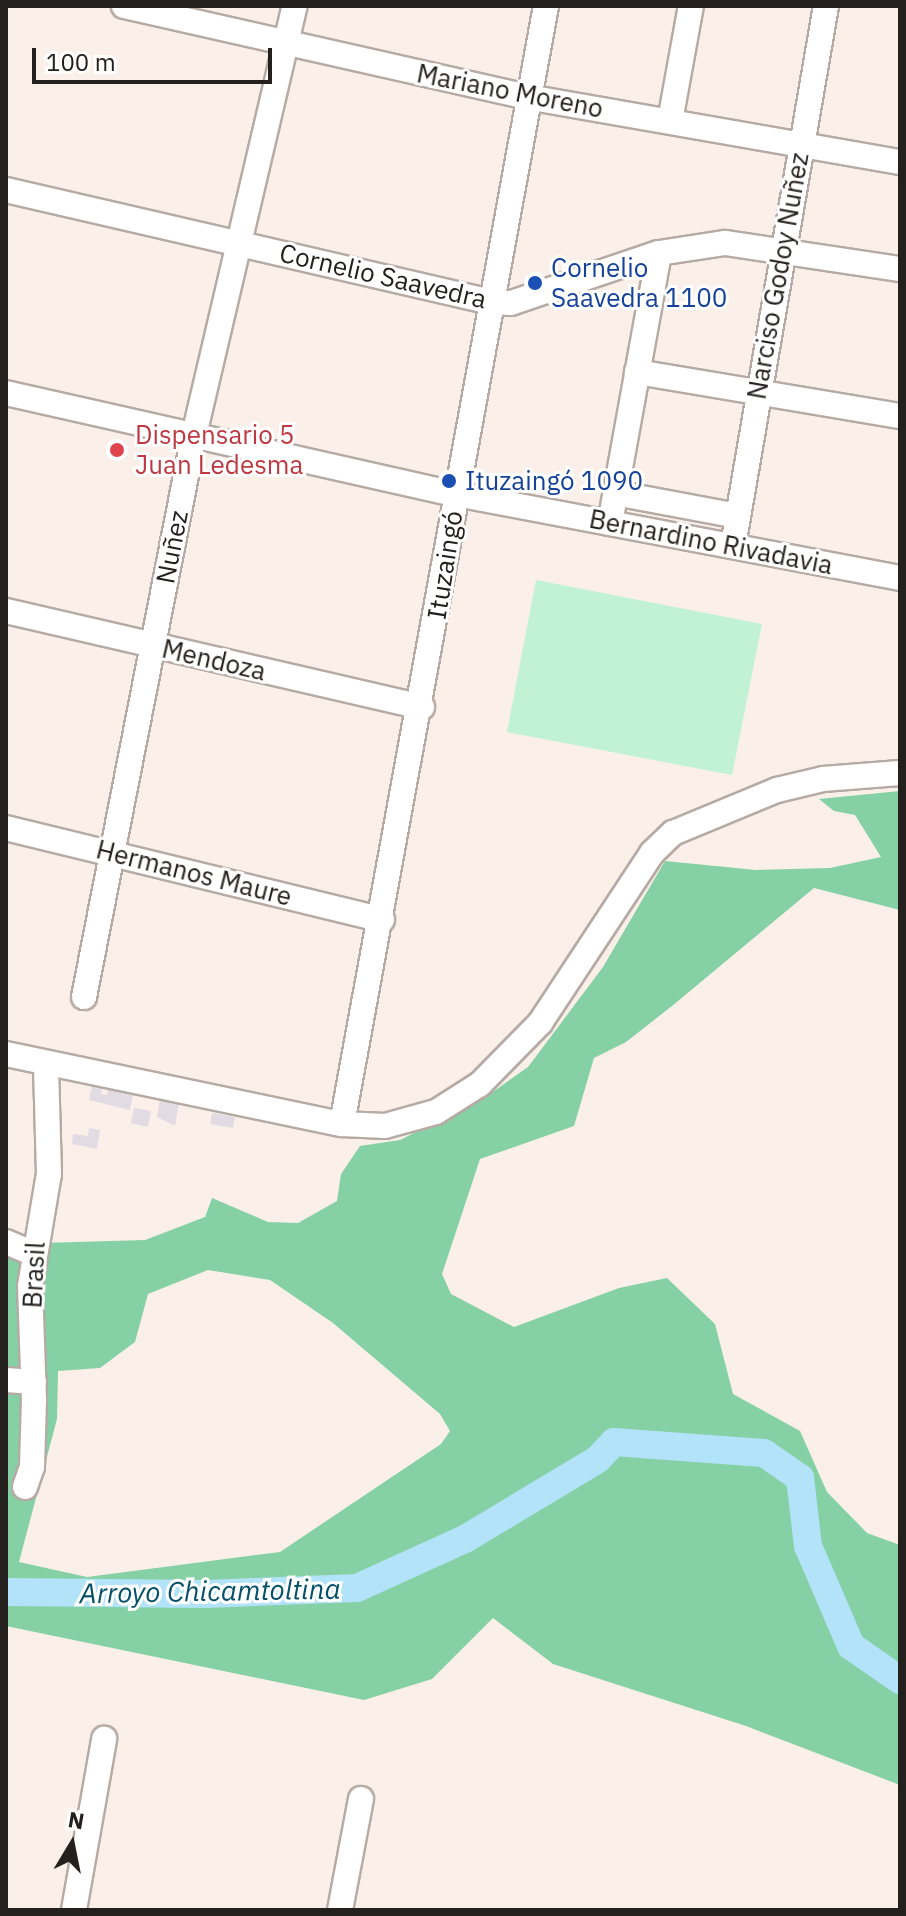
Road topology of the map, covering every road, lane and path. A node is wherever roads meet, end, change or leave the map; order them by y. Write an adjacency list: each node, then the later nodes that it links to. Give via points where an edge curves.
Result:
1 (124, 6): 6 (street, Mariano Moreno)
2 (295, 6): 6 (street, Nuñez)
3 (546, 6): 7 (street, Ituzaingó)
4 (691, 6): 8 (street)
5 (826, 6): 9 (street, Narciso Godoy Nuñez)
6 (286, 44): 7 (street, Mariano Moreno); 12 (street, Nuñez)
7 (527, 97): 8 (street, Mariano Moreno); 16 (street, Ituzaingó)
8 (670, 121): 9 (street, Mariano Moreno)
9 (800, 145): 10 (street, Mariano Moreno); 13 (street, Narciso Godoy Nuñez)
10 (900, 162)
11 (6, 190): 12 (street, Cornelio Saavedra)
12 (241, 242): 16 (street, Cornelio Saavedra); 21 (street, Nuñez)
13 (783, 248): 14 (street, Cornelio Saavedra, via 725,243); 15 (street, Cornelio Saavedra); 18 (street, Narciso Godoy Nuñez)
14 (659, 253): 16 (street, Cornelio Saavedra, via 511,303); 17 (street)
15 (900, 269)
16 (492, 302): 23 (street, Ituzaingó)
17 (637, 372): 18 (street); 22 (street)
18 (759, 392): 20 (street); 24 (street, Narciso Godoy Nuñez)
19 (6, 393): 21 (street, Bernardino Rivadavia)
20 (900, 416)
21 (194, 435): 23 (street, Bernardino Rivadavia); 29 (street, Nuñez)
22 (615, 493): 24 (street); 25 (street)
23 (456, 494): 25 (street, Bernardino Rivadavia); 30 (street, Ituzaingó)
24 (738, 516): 26 (street, Narciso Godoy Nuñez)
25 (610, 523): 26 (street, Bernardino Rivadavia)
26 (733, 546): 27 (street, Bernardino Rivadavia)
27 (900, 578)
28 (6, 611): 29 (street, Mendoza)
29 (152, 646): 30 (street, Mendoza); 33 (street, Nuñez)
30 (422, 707): 34 (street, Ituzaingó)
31 (900, 773): 38 (street, via 823,779 777,790 673,833 652,853 540,1023 480,1084 436,1112 385,1126)
32 (6, 828): 33 (street, Hermanos Maure)
33 (113, 853): 34 (street, Hermanos Maure); 35 (street, Nuñez)
34 (382, 920): 38 (street, Ituzaingó)
35 (84, 997)
36 (6, 1054): 37 (street)
37 (46, 1064): 38 (street); 40 (street, Brasil, via 49,1174)
38 (342, 1124)
39 (6, 1242): 40 (street)
40 (34, 1254): 42 (street, Brasil)
41 (6, 1380): 42 (street)
42 (34, 1382): 43 (street, Brasil, via 32,1467)
43 (25, 1487)
44 (104, 1739): 46 (street)
45 (361, 1799): 47 (street)
46 (74, 1910)
47 (340, 1910)

